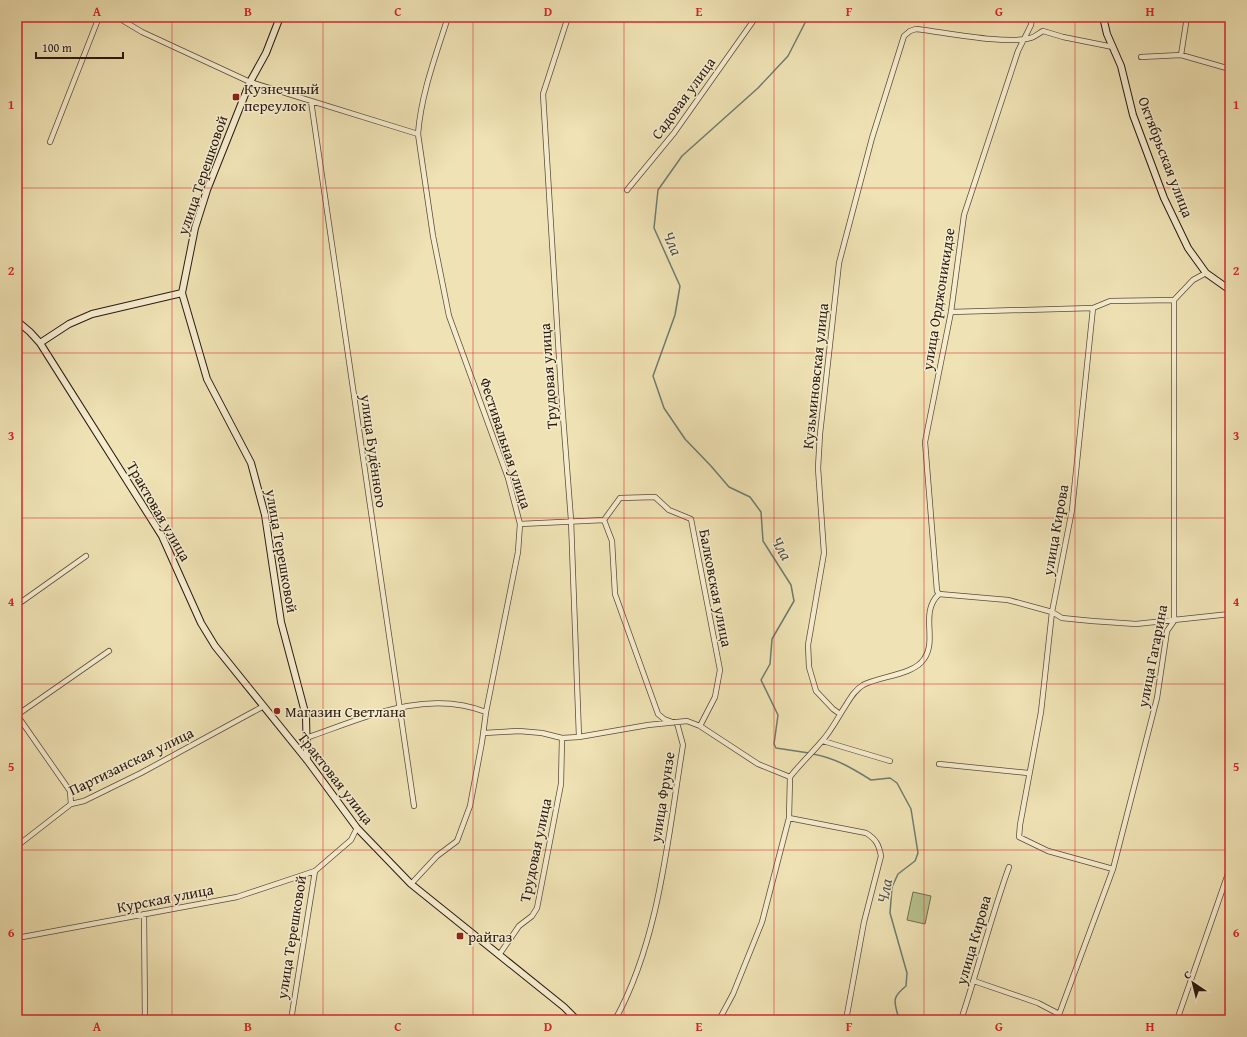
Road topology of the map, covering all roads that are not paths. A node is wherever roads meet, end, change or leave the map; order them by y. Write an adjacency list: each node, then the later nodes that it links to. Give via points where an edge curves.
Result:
1 (99, 17): 18 (street)
2 (117, 17): 15 (street, via 142,32)
3 (280, 17): 15 (street, улица Терешковой)
4 (448, 17): 17 (street, Фестивальная улица, via 419,117)
5 (568, 17): 28 (street, Трудовая улица, via 543,94)
6 (756, 17): 19 (street, Садовая улица, via 674,133)
7 (1032, 17): 10 (street, улица Орджоникидзе)
8 (1103, 17): 11 (street, Октябрьская улица)
9 (1187, 17): 12 (street)
10 (1024, 39): 11 (street, via 1032,38 1043,31); 25 (street, улица Орджоникидзе, via 964,215); 41 (street, Кузьминовская улица, via 999,39 916,29 910,31 904,36 872,138 839,263 818,468 824,553 808,645 809,667 816,691)
11 (1112, 47): 20 (street, Октябрьская улица, via 1121,66 1133,115 1164,198 1188,248)
12 (1181, 55): 13 (street); 14 (street)
13 (1142, 57)
14 (1230, 69)
15 (250, 82): 16 (street); 22 (street, улица Терешковой, via 202,204)
16 (312, 101): 17 (street); 38 (street, улица Будённого)
17 (418, 134): 30 (street, Фестивальная улица, via 433,236 449,316 508,478)
18 (50, 142)
19 (627, 190)
20 (1206, 273): 21 (street, Октябрьская улица); 23 (street, via 1192,280)
21 (1230, 290)
22 (182, 293): 27 (street, via 92,314 69,324); 47 (street, улица Терешковой, via 207,379 251,462 265,515 282,622 306,716)
23 (1174, 300): 24 (street, via 1110,300); 36 (street, улица Гагарина)
24 (1093, 308): 25 (street); 34 (street, улица Кирова, via 1072,510)
25 (951, 312): 32 (street, улица Орджоникидзе, via 925,442 936,591)
26 (17, 321): 27 (street, Трактовая улица)
27 (40, 343): 39 (street, Трактовая улица, via 162,536 201,623 215,646)
28 (571, 520): 29 (street); 30 (street); 46 (street, Трудовая улица)
29 (604, 520): 43 (street, via 612,541 615,594 641,668 658,714); 44 (street, Балковская улица, via 620,498 641,496 655,497 669,510 691,519 720,670 715,697)
30 (520, 524): 40 (street, Фестивальная улица, via 518,552)
31 (86, 556): 33 (street)
32 (939, 594): 34 (street, via 1008,600); 41 (street, via 932,600 930,608 929,649 924,659 916,668 863,685 854,692)
33 (17, 605)
34 (1052, 612): 36 (street, via 1062,618 1136,624); 53 (street, улица Кирова, via 1041,712)
35 (1230, 614): 36 (street)
36 (1174, 620): 62 (street, улица Гагарина, via 1167,631 1157,698)
37 (109, 651): 42 (street)
38 (399, 706): 40 (street, via 447,702); 47 (street); 56 (street, улица Будённого)
39 (262, 707): 50 (street, Трактовая улица); 55 (street, Партизанская улица, via 134,776 84,801)
40 (486, 712): 45 (street, Фестивальная улица)
41 (840, 714): 49 (street)
42 (17, 715): 55 (street, via 70,791)
43 (677, 723): 44 (street, via 687,721); 46 (street, via 648,725); 73 (street, улица Фрунзе, via 683,745 654,912 639,967)
44 (700, 726): 54 (street, via 758,764)
45 (484, 733): 48 (street, via 542,732); 64 (street, Фестивальная улица, via 470,806 457,840)
46 (579, 737): 48 (street)
47 (306, 738): 50 (street, улица Терешковой)
48 (562, 738): 67 (street, Трудовая улица, via 561,784 536,908 532,916 519,926)
49 (822, 741): 51 (street); 54 (street)
50 (307, 760): 58 (street, Трактовая улица)
51 (890, 761)
52 (939, 764): 53 (street)
53 (1028, 773): 62 (street, улица Кирова, via 1019,837 1048,851)
54 (790, 777): 57 (street)
55 (71, 804): 59 (street, Партизанская улица)
56 (414, 806)
57 (789, 818): 74 (street, via 762,922 733,994); 75 (street, via 866,833 880,846 881,856 864,922)
58 (357, 828): 63 (street, улица Терешковой, via 351,840); 64 (street, Трактовая улица)
59 (17, 846)
60 (1009, 867): 68 (street, улица Кирова, via 993,910)
61 (1230, 868): 78 (street)
62 (1114, 869): 69 (street, улица Гагарина)
63 (315, 871): 65 (street, Курская улица, via 237,897); 71 (street, улица Терешковой)
64 (410, 884): 67 (street, Трактовая улица)
65 (144, 914): 66 (street, Курская улица); 70 (street)
66 (17, 938)
67 (499, 955): 72 (street, Трактовая улица)
68 (974, 981): 69 (street, via 1038,1003); 76 (street, улица Кирова)
69 (1059, 1014): 77 (street, улица Гагарина)
70 (145, 1020)
71 (291, 1020)
72 (577, 1020)
73 (615, 1020)
74 (719, 1020)
75 (846, 1020)
76 (962, 1020)
77 (1057, 1020)
78 (1177, 1020)

